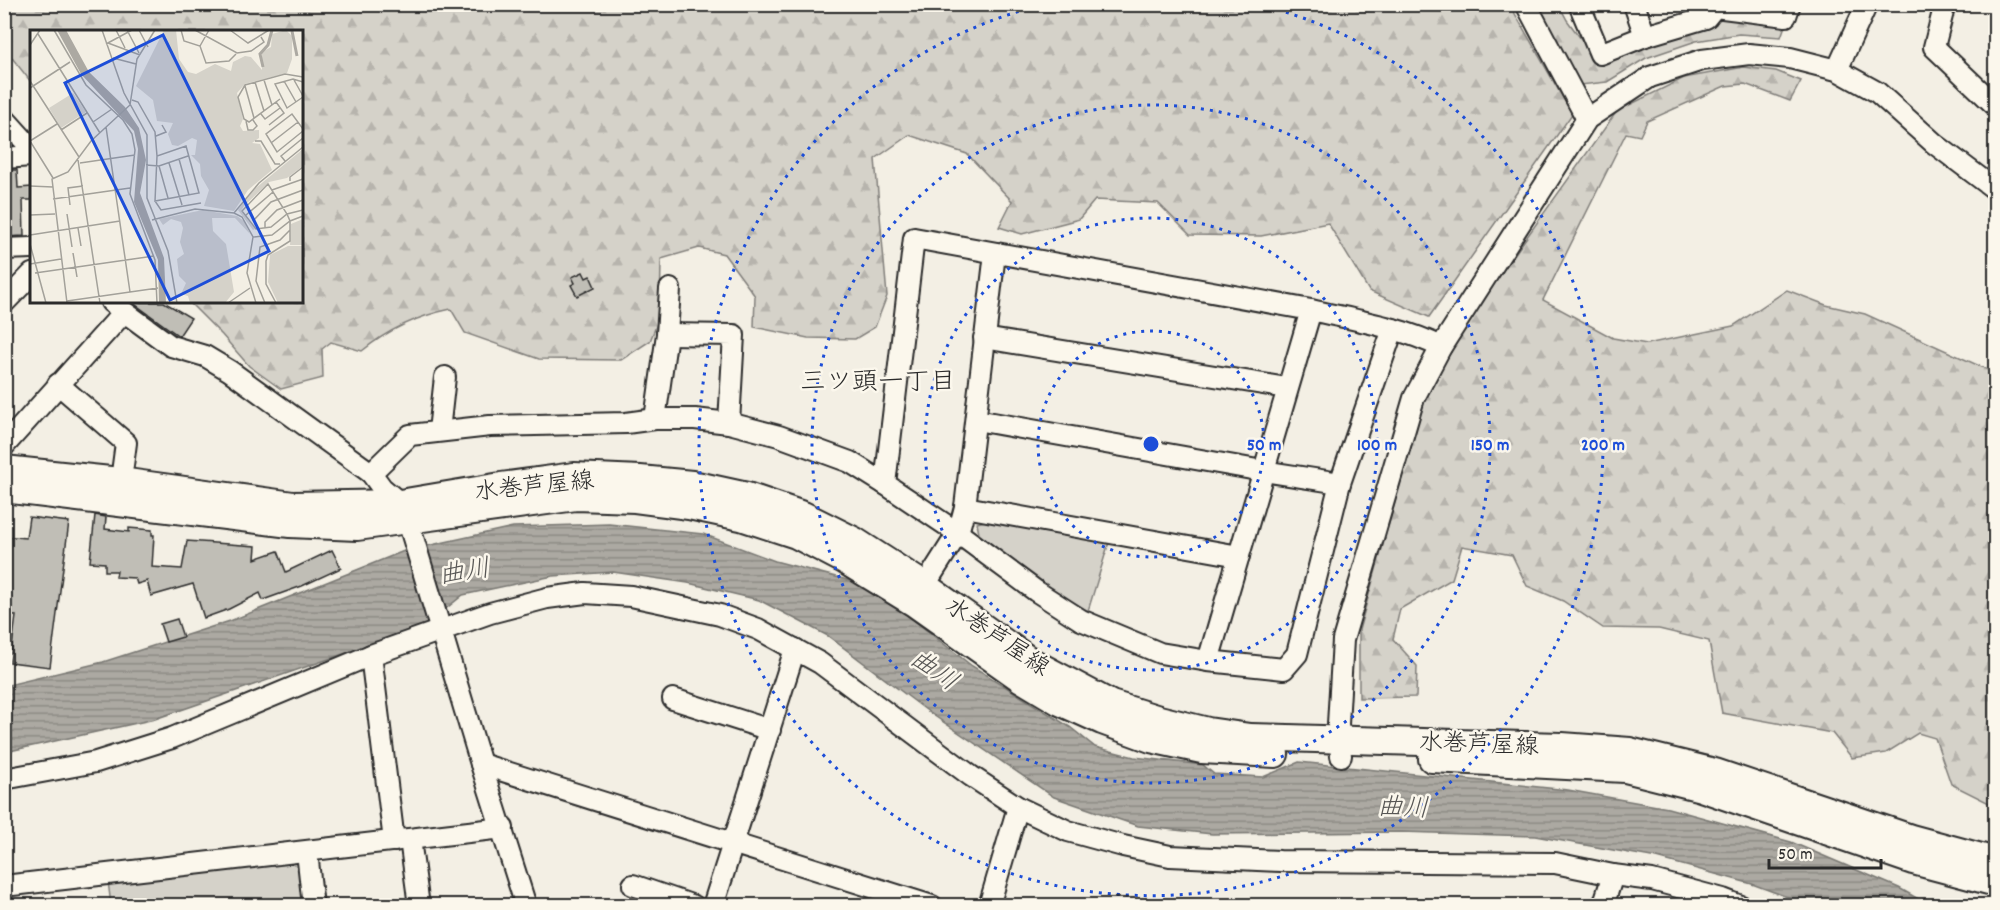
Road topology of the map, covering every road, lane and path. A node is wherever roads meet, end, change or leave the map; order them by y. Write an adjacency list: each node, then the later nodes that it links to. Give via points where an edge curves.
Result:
1 (1526, 4): 12 (street)
2 (1580, 4): 8 (street, via 1600,54)
3 (1634, 4): 8 (street)
4 (1790, 4): 7 (street, via 1786,16)
5 (1867, 4): 9 (street)
6 (1945, 4): 10 (street, via 1934,47)
7 (1714, 5): 8 (street, via 1706,18)
8 (1645, 36)
9 (1837, 70): 12 (street, via 1790,58 1749,54 1701,60 1650,77); 16 (street, via 1877,92)
10 (1995, 106)
11 (4, 118): 13 (street)
12 (1587, 119): 28 (street)
13 (30, 147)
14 (30, 156): 15 (street)
15 (4, 158)
16 (1995, 190)
17 (30, 248): 18 (street)
18 (4, 249)
19 (995, 253): 24 (street); 27 (street); 41 (street, via 914,238)
20 (30, 276): 22 (street)
21 (670, 289): 26 (street)
22 (4, 303)
23 (118, 307): 30 (street); 39 (street, via 171,346 205,356 230,371)
24 (1311, 310): 25 (street); 31 (street)
25 (1393, 329): 28 (street); 40 (street)
26 (667, 334): 32 (street); 34 (street, via 734,335)
27 (984, 338): 31 (street); 33 (street)
28 (1441, 347): 55 (street, via 1414,398 1343,640)
29 (445, 377): 35 (street)
30 (58, 384): 36 (street); 43 (street, via 126,443)
31 (1287, 388): 38 (street)
32 (655, 419): 34 (street); 35 (street)
33 (976, 420): 38 (street); 44 (street)
34 (729, 423): 41 (street, via 850,462)
35 (439, 431): 39 (street, via 410,435)
36 (4, 446)
37 (4, 469): 43 (main road, 水巻芦屋線)
38 (1263, 471): 40 (street); 47 (street)
39 (371, 473): 45 (street)
40 (1340, 483): 52 (street, via 1297,654 1284,669)
41 (885, 484): 46 (street)
42 (4, 489): 43 (main road, 水巻芦屋線)
43 (119, 492): 45 (main road, 水巻芦屋線, via 290,524 357,527)
44 (965, 507): 46 (street); 47 (street)
45 (407, 521): 48 (main road, 水巻芦屋線, via 576,497 635,499 741,518 796,535); 49 (street)
46 (958, 533): 48 (street); 52 (street, via 1081,620 1160,653)
47 (1239, 556): 52 (street)
48 (919, 594): 55 (main road, 水巻芦屋線, via 1020,678 1102,721 1202,750 1245,754)
49 (440, 626): 50 (street, via 547,598 585,593 631,596 720,615); 51 (street); 56 (street)
50 (795, 649): 54 (street); 58 (street, via 820,663)
51 (371, 655): 57 (street, via 172,738 96,762); 60 (street)
52 (1208, 661)
53 (673, 699): 54 (street)
54 (770, 730): 61 (street)
55 (1340, 748): 63 (main road, 水巻芦屋線, via 1562,746 1630,751 1715,772 1911,838); 65 (main road, 水巻芦屋線, via 1625,768 1701,788 1913,861)
56 (481, 764): 59 (street); 61 (street)
57 (4, 779)
58 (1018, 807): 64 (street, via 1068,831 1170,856 1555,863); 74 (street)
59 (502, 828): 60 (street); 70 (street)
60 (402, 840): 62 (street); 69 (street)
61 (733, 842): 72 (street); 73 (street)
62 (307, 852): 67 (street); 68 (street)
63 (1995, 861)
64 (1613, 875): 75 (street); 76 (street, via 1652,880)
65 (1995, 883)
66 (633, 885): 71 (street)
67 (4, 886)
68 (313, 906)
69 (419, 906)
70 (526, 906)
71 (694, 906)
72 (713, 906)
73 (932, 906)
74 (989, 906)
75 (1603, 906)
76 (1741, 906)

